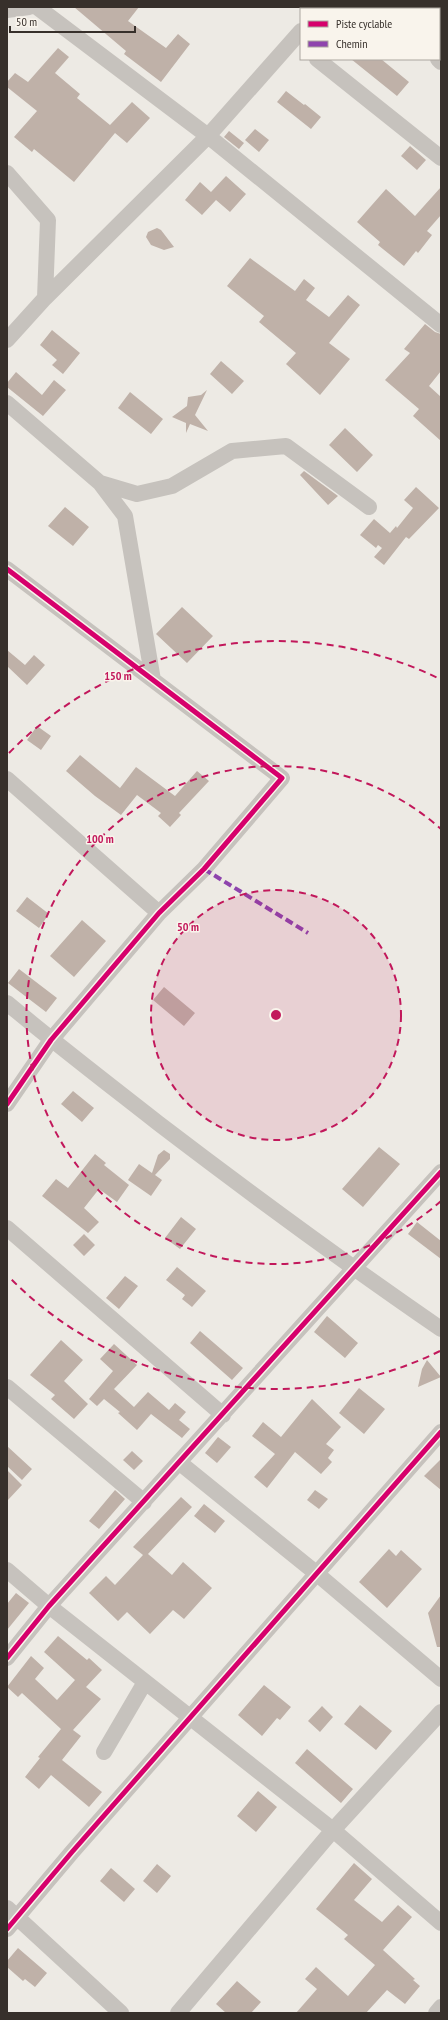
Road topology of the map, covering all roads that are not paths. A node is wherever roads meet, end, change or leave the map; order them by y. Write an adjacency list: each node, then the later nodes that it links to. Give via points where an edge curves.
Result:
1 (29, 7): 3 (street)
2 (37, 7): 6 (street)
3 (7, 10)
4 (298, 39): 6 (street)
5 (318, 60): 7 (street)
6 (208, 136): 9 (street); 10 (street)
7 (441, 158)
8 (7, 173): 9 (street, via 48,220)
9 (45, 298): 11 (street)
10 (441, 325)
11 (7, 340)
12 (7, 403): 13 (street)
13 (100, 483): 14 (street, via 136,494 172,486 232,451 286,446); 16 (street, via 125,516)
14 (369, 507)
15 (7, 569): 16 (street)
16 (153, 680): 18 (street, via 282,778 204,869)
17 (7, 779): 18 (street)
18 (159, 913): 20 (street)
19 (7, 1003): 20 (street)
20 (51, 1040): 21 (street); 24 (street)
21 (7, 1104)
22 (441, 1172): 24 (street)
23 (7, 1228): 27 (street)
24 (354, 1270): 25 (street); 27 (street)
25 (441, 1329)
26 (7, 1387): 30 (street)
27 (223, 1415): 29 (street)
28 (441, 1432): 32 (street)
29 (180, 1463): 30 (street); 32 (street)
30 (144, 1502): 33 (street)
31 (7, 1570): 33 (street)
32 (316, 1573): 35 (street); 38 (street)
33 (49, 1606): 34 (street); 36 (street)
34 (7, 1658)
35 (441, 1679)
36 (145, 1682): 38 (street); 39 (street)
37 (441, 1712): 40 (street)
38 (192, 1718): 40 (street); 41 (street, via 72,1852)
39 (104, 1752)
40 (333, 1830): 42 (street); 46 (street)
41 (12, 1913): 43 (street); 45 (street)
42 (441, 1923)
43 (7, 1929)
44 (441, 2007): 47 (street)
45 (122, 2013)
46 (178, 2013)
47 (436, 2013)

